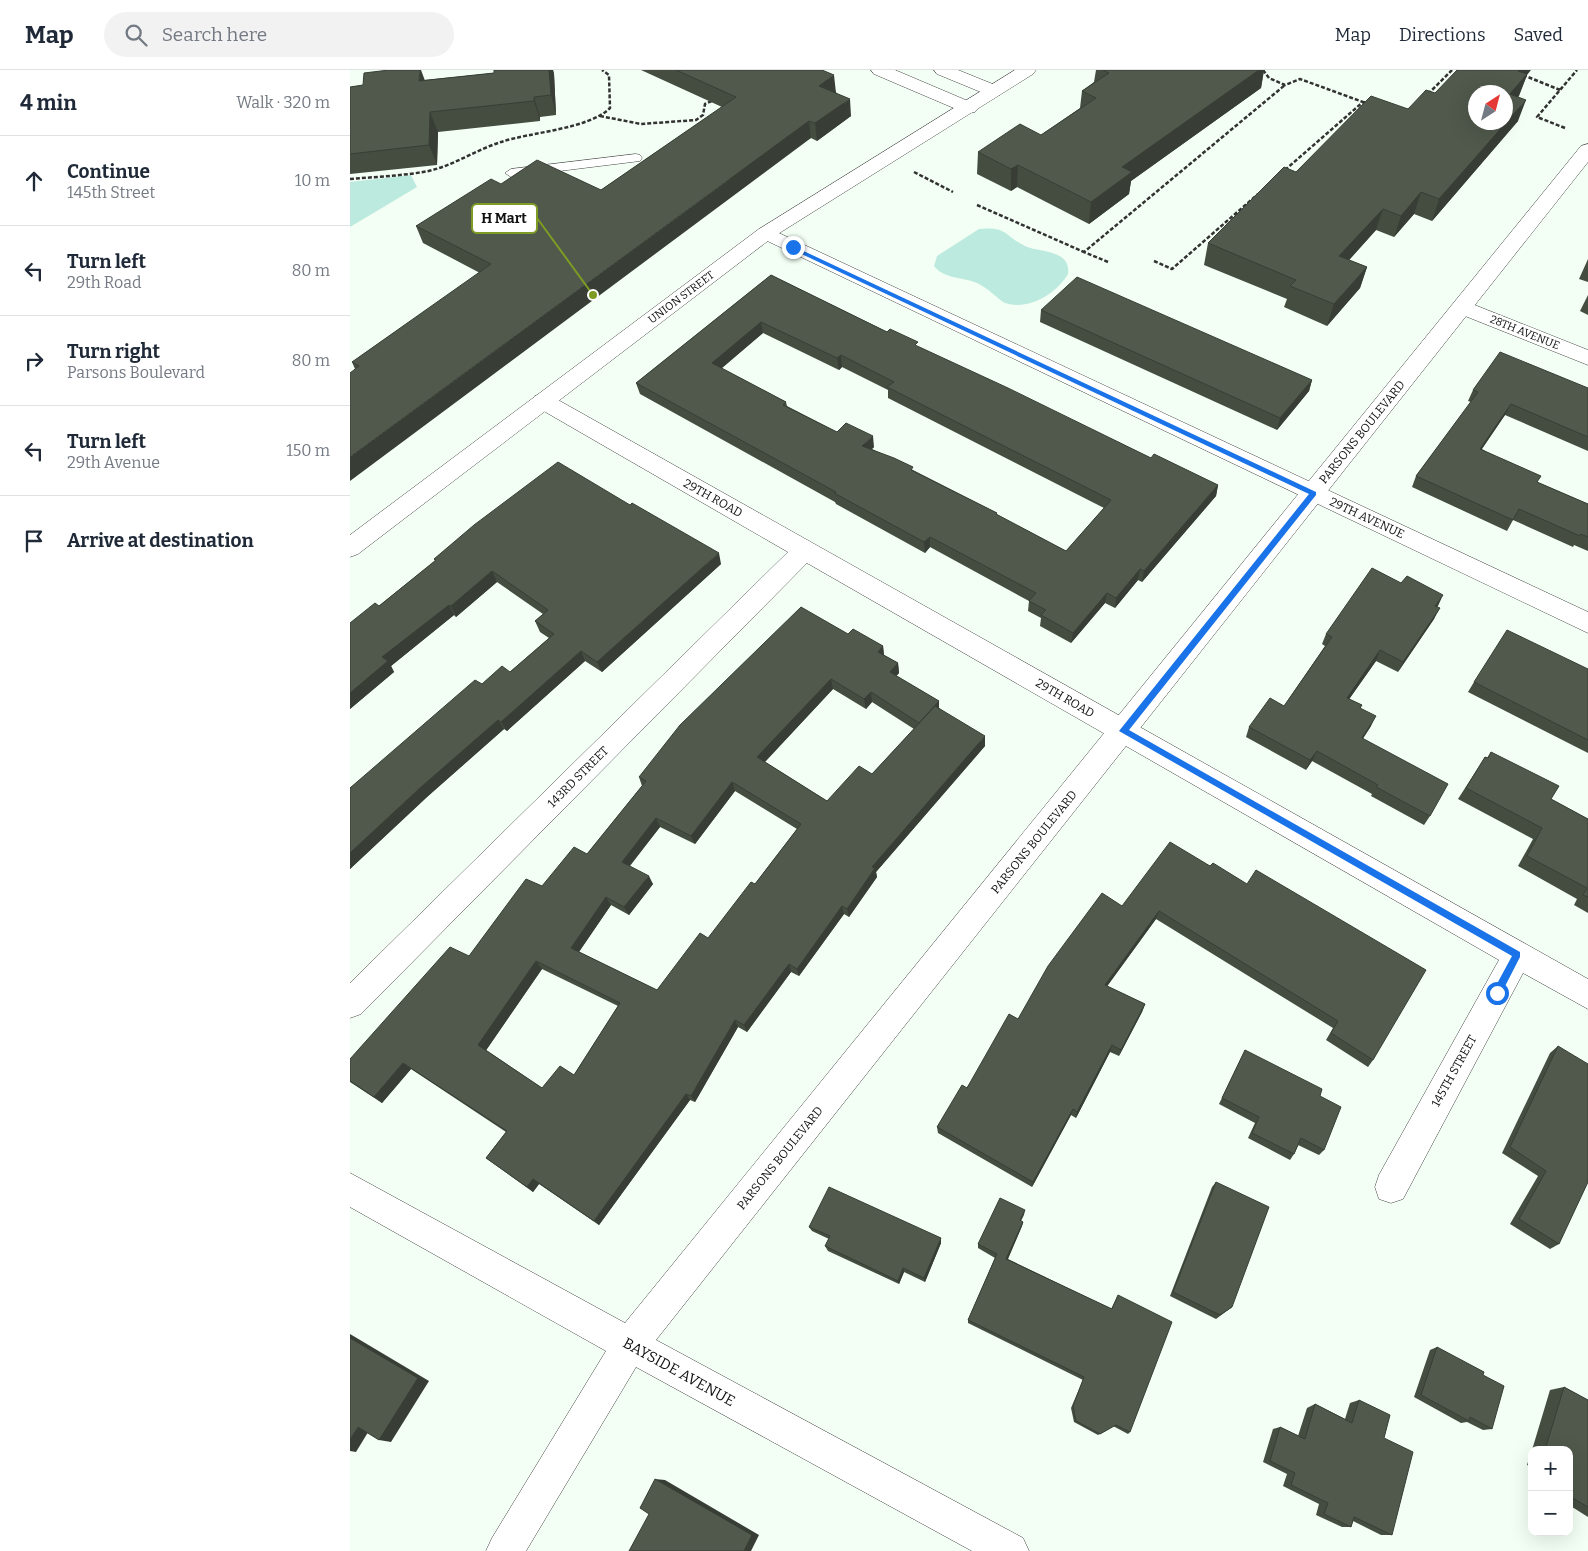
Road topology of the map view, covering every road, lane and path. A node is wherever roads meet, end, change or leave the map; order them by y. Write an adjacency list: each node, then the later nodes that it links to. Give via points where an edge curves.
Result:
1 (602, 70): 17 (path, via 609,75 610,108)
2 (880, 70): 16 (street)
3 (943, 70): 11 (street)
4 (1027, 70): 11 (street, UNION STREET)
5 (1263, 70): 9 (path, via 1269,78)
6 (1452, 70): 12 (path)
7 (1577, 70): 10 (path)
8 (1517, 73): 10 (path)
9 (1285, 85): 14 (path, via 1300,79); 29 (path)
10 (1560, 90): 18 (path, via 1537,117)
11 (994, 91): 16 (street, UNION STREET)
12 (1426, 97)
13 (719, 98): 17 (path, via 706,104 703,115 696,120 642,124)
14 (1363, 102): 15 (path); 22 (path)
15 (1371, 105)
16 (969, 108): 28 (street, UNION STREET)
17 (600, 116): 24 (path, via 500,142 423,172)
18 (1566, 128)
19 (1586, 157): 32 (street, PARSONS BOULEVARD)
20 (636, 158): 23 (lane)
21 (912, 171): 25 (path)
22 (1282, 172)
23 (511, 173)
24 (350, 180)
25 (953, 192)
26 (1260, 192): 30 (path, via 1172,268)
27 (977, 205): 29 (path)
28 (766, 234): 34 (street, UNION STREET); 35 (street, 29TH AVENUE)
29 (1084, 252): 31 (path)
30 (1154, 261)
31 (1108, 262)
32 (1462, 307): 33 (street, 28TH AVENUE); 35 (street, PARSONS BOULEVARD)
33 (1588, 358)
34 (543, 401): 36 (street, UNION STREET); 37 (street, 29TH ROAD)
35 (1314, 493): 38 (street, 29TH AVENUE); 39 (street, PARSONS BOULEVARD)
36 (350, 548)
37 (805, 550): 39 (street, 29TH ROAD); 42 (street, 143RD STREET)
38 (1588, 623)
39 (1123, 731): 40 (street, 29TH ROAD); 45 (street, PARSONS BOULEVARD)
40 (1517, 955): 41 (street, 29TH ROAD); 43 (street, 145TH STREET)
41 (1588, 995)
42 (350, 1004)
43 (1391, 1187)
44 (350, 1189): 45 (street, BAYSIDE AVENUE)
45 (630, 1345): 46 (street, PARSONS BOULEVARD); 47 (street, BAYSIDE AVENUE)
46 (505, 1551)
47 (1010, 1551)

